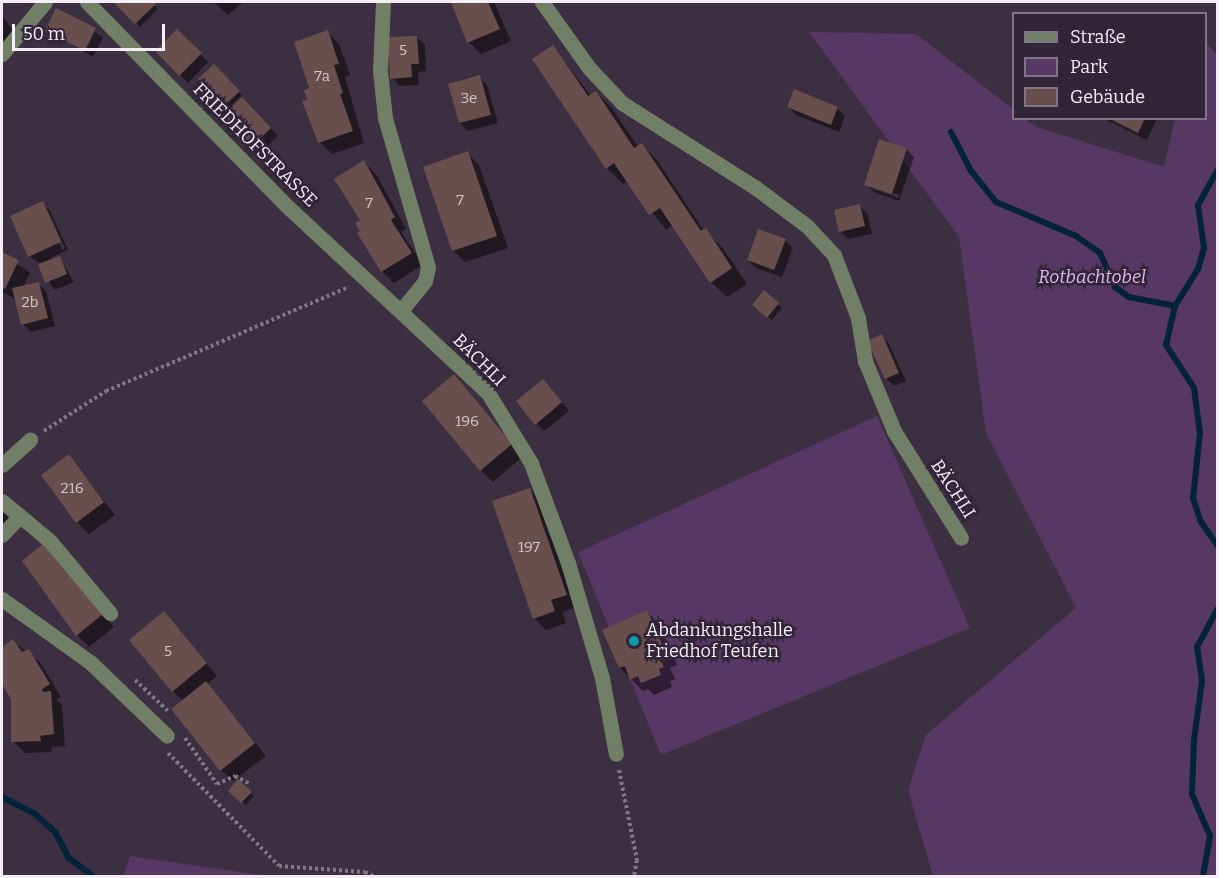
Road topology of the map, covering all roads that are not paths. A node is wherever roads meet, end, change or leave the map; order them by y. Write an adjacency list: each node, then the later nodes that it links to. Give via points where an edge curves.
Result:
1 (45, 2): 5 (street)
2 (87, 2): 6 (street, FRIEDHOFSTRASSE, via 289,208)
3 (383, 2): 6 (street, via 380,71 385,118 428,267 425,281)
4 (542, 2): 12 (street, BÄCHLI, via 589,68 622,103 756,188 807,226 834,255 858,318 865,361 890,421)
5 (2, 54)
6 (401, 311): 16 (street, BÄCHLI, via 488,393 531,463 568,563 598,667)
7 (30, 440): 8 (street)
8 (2, 465)
9 (2, 501): 10 (street)
10 (20, 516): 11 (street); 14 (street, via 50,541)
11 (2, 535)
12 (961, 538)
13 (2, 599): 15 (street, via 90,663)
14 (110, 613)
15 (166, 743)
16 (616, 754)

